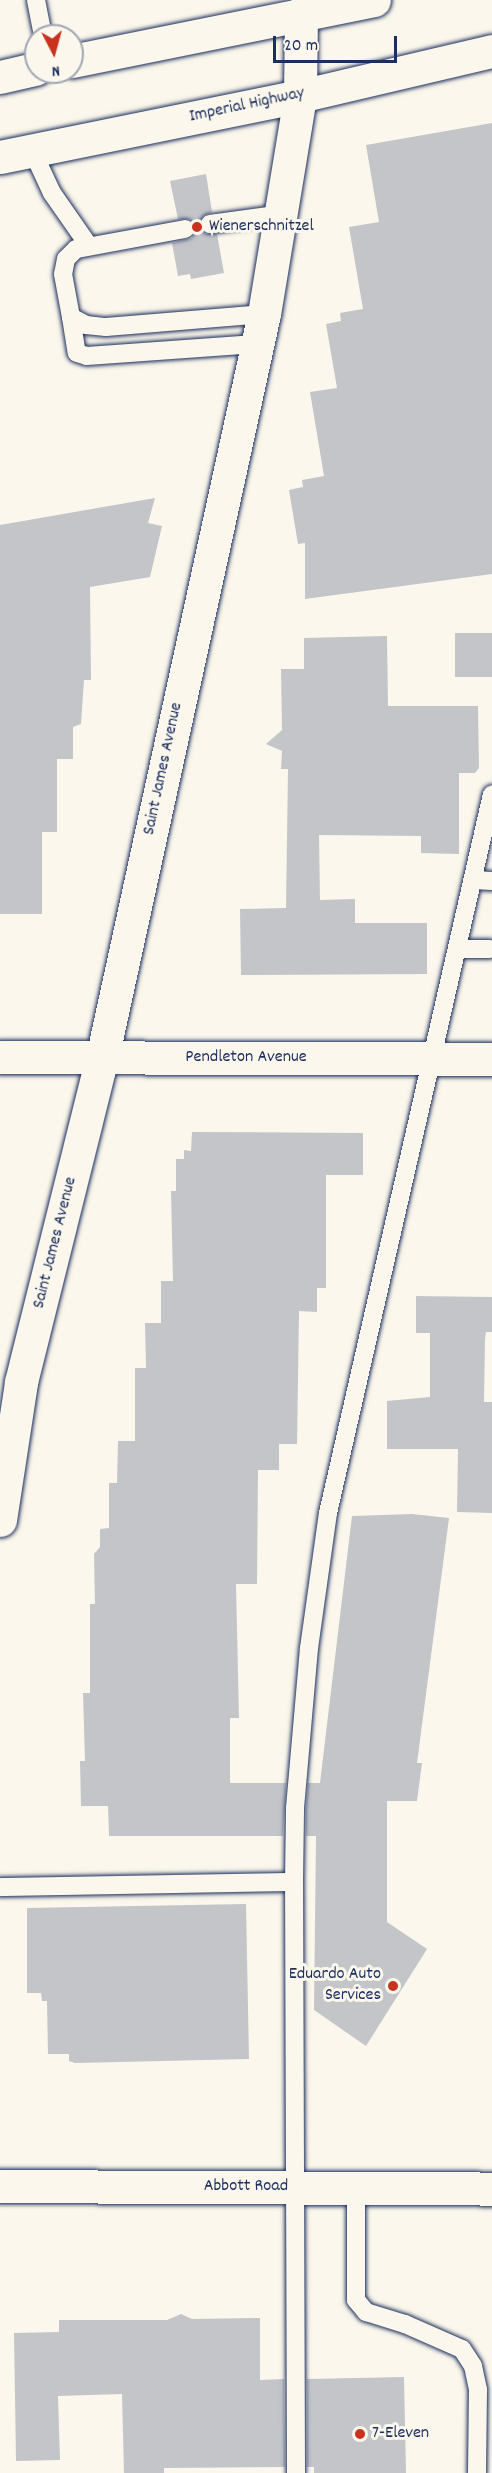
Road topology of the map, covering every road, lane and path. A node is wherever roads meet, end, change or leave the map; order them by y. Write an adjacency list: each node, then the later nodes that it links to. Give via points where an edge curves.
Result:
1 (36, 0): 4 (lane)
2 (374, 0): 3 (street)
3 (301, 13): 6 (street); 9 (street, Saint James Avenue)
4 (41, 24)
5 (492, 51): 9 (street, Imperial Highway)
6 (84, 58)
7 (24, 71): 8 (street)
8 (0, 76)
9 (300, 96): 10 (street, Imperial Highway); 12 (street, Saint James Avenue)
10 (32, 150): 11 (street, Imperial Highway); 15 (lane, via 52,193)
11 (0, 157)
12 (283, 214): 13 (lane); 17 (street, Saint James Avenue)
13 (210, 224)
14 (185, 229): 15 (lane)
15 (89, 246): 16 (lane, via 76,249 64,267 64,294)
16 (71, 317): 17 (lane, via 86,325 106,327); 17 (lane, via 77,353 87,356 188,349)
17 (260, 329): 24 (street, Saint James Avenue)
18 (491, 805): 19 (lane)
19 (473, 880): 20 (lane); 21 (lane)
20 (492, 881)
21 (457, 949): 22 (lane); 25 (lane)
22 (490, 949)
23 (0, 1057): 24 (street, Pendleton Avenue)
24 (102, 1058): 25 (street, Pendleton Avenue); 27 (street, Saint James Avenue, via 21,1382)
25 (433, 1058): 26 (street, Pendleton Avenue); 28 (lane, via 328,1513 309,1648 295,1808)
26 (492, 1059)
27 (0, 1520)
28 (294, 1882): 29 (lane); 31 (lane)
29 (0, 1887)
30 (0, 2186): 31 (street, Abbott Road)
31 (296, 2187): 32 (street, Abbott Road); 35 (lane)
32 (356, 2188): 33 (street, Abbott Road); 34 (lane, via 356,2300 366,2312 462,2349 473,2366)
33 (492, 2188)
34 (485, 2411): 36 (lane)
35 (296, 2473)
36 (477, 2473)

